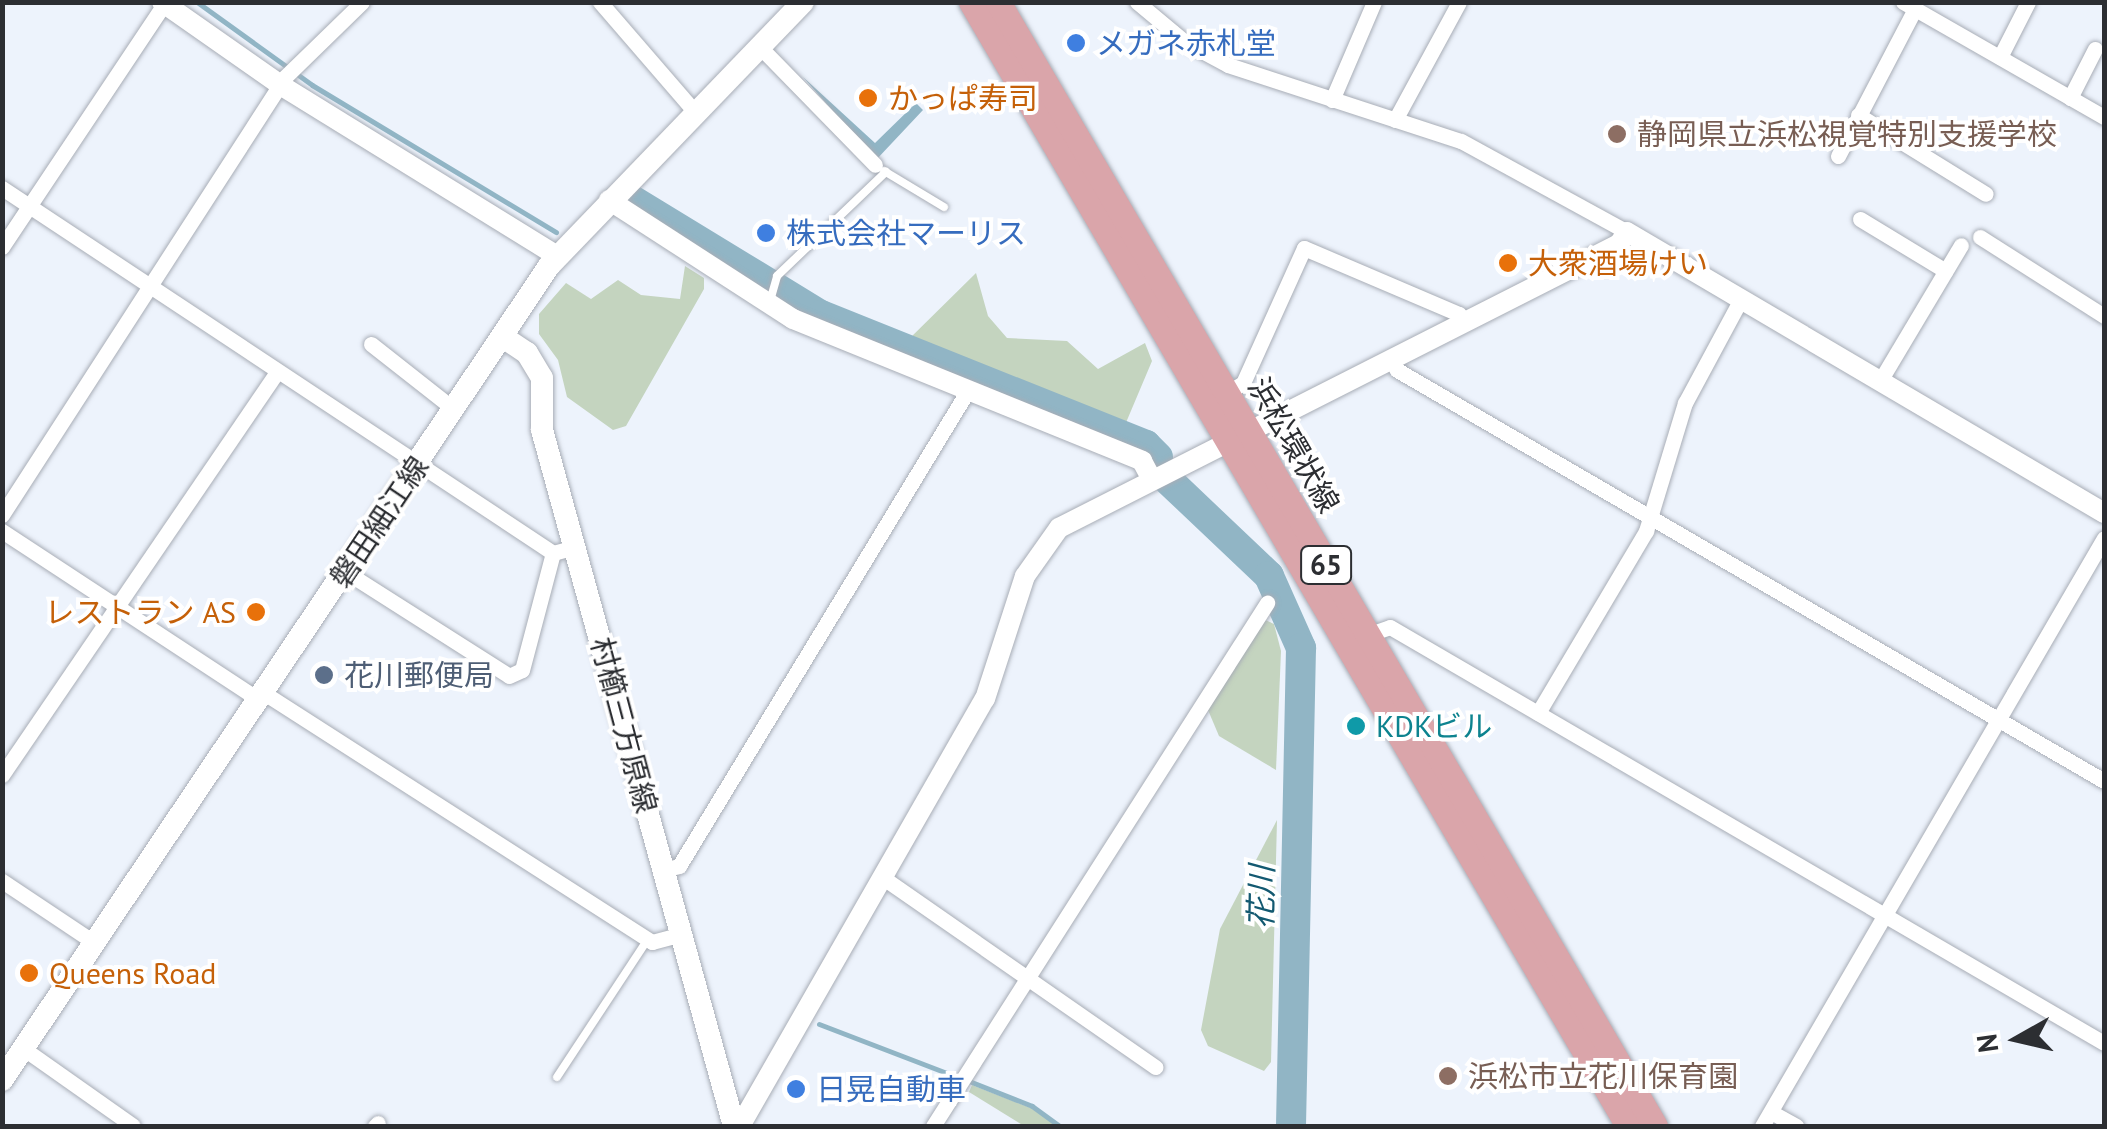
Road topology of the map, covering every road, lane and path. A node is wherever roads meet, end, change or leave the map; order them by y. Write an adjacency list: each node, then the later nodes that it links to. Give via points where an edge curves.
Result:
1 (362, 2): 15 (street)
2 (600, 2): 18 (street)
3 (803, 2): 12 (main road, 磐田細江線)
4 (971, 2): 49 (main road, 浜松環状線 / 65)
5 (998, 2): 47 (main road, 浜松環状線 / 65)
6 (1137, 2): 17 (street, via 1217,60)
7 (1374, 2): 17 (street)
8 (1458, 2): 21 (street)
9 (2028, 2): 14 (street)
10 (163, 3): 15 (street); 27 (street)
11 (1909, 6): 14 (street); 19 (street)
12 (759, 46): 18 (main road, 磐田細江線); 23 (street)
13 (2095, 50): 16 (street)
14 (2000, 57): 16 (street)
15 (287, 76): 34 (street); 36 (street)
16 (2070, 98): 20 (street)
17 (1332, 100): 21 (street)
18 (694, 110): 26 (main road, 磐田細江線)
19 (1858, 116): 22 (street); 25 (street)
20 (2104, 117)
21 (1395, 120): 30 (street, via 1504,160)
22 (1838, 156)
23 (880, 169): 28 (lane); 38 (lane, via 775,283)
24 (2, 188): 27 (street)
25 (1986, 194)
26 (609, 200): 34 (main road, 磐田細江線); 38 (street)
27 (30, 207): 33 (street); 36 (street)
28 (944, 207)
29 (1860, 219): 35 (street)
30 (1626, 232): 37 (street); 40 (street, via 1619,244)
31 (1980, 237): 39 (street)
32 (1961, 245): 35 (street)
33 (2, 247)
34 (556, 256): 41 (main road, 磐田細江線)
35 (1946, 271): 45 (street)
36 (153, 290): 44 (street); 53 (street)
37 (1741, 299): 45 (street); 54 (street, via 1685,403)
38 (770, 302): 46 (street)
39 (2104, 316)
40 (1463, 322): 43 (street); 47 (street, via 1460,314 1304,248 1242,383)
41 (502, 337): 48 (main road, 磐田細江線); 57 (main road, 村櫛三方原線, via 539,368 541,424)
42 (371, 344): 48 (street)
43 (1390, 358): 49 (street); 54 (street, via 1396,370)
44 (277, 372): 50 (street); 60 (street)
45 (1880, 381): 52 (street)
46 (967, 392): 51 (street, via 1142,461); 67 (street, via 679,866)
47 (1226, 393): 49 (main road, 浜松環状線 / 65)
48 (455, 410): 50 (main road, 磐田細江線)
49 (1237, 435): 51 (street); 61 (main road, 浜松環状線 / 65); 84 (main road, 浜松環状線 / 65)
50 (420, 462): 57 (street); 58 (main road, 磐田細江線)
51 (1151, 478): 68 (street, via 1075,516 1034,558 994,682)
52 (2104, 514)
53 (2, 515)
54 (1650, 518): 63 (street); 64 (street)
55 (2, 531): 60 (street)
56 (2104, 538): 64 (street)
57 (564, 550): 58 (street, via 522,670 509,676); 67 (main road, 村櫛三方原線)
58 (346, 572): 62 (main road, 磐田細江線)
59 (1267, 603): 74 (street)
60 (116, 607): 62 (street); 65 (street)
61 (1367, 635): 63 (street, via 1390,627); 85 (main road, 浜松環状線 / 65)
62 (262, 697): 72 (street); 73 (main road, 磐田細江線)
63 (1538, 713): 70 (street)
64 (1999, 720): 66 (street); 70 (street)
65 (2, 775)
66 (2104, 781)
67 (664, 870): 71 (main road, 村櫛三方原線)
68 (882, 877): 74 (street); 82 (street)
69 (2, 881): 73 (street)
70 (1885, 916): 75 (street); 80 (street)
71 (681, 934): 72 (street); 82 (main road, 村櫛三方原線)
72 (648, 939): 78 (lane)
73 (95, 944): 76 (main road, 磐田細江線)
74 (1027, 978): 77 (street); 83 (street)
75 (2104, 1043)
76 (24, 1049): 79 (main road, 磐田細江線); 81 (street)
77 (1155, 1067)
78 (558, 1078)
79 (2, 1080)
80 (1767, 1119): 86 (street)
81 (133, 1126)
82 (737, 1126)
83 (933, 1126)
84 (1628, 1126)
85 (1654, 1126)
86 (1796, 1126)

